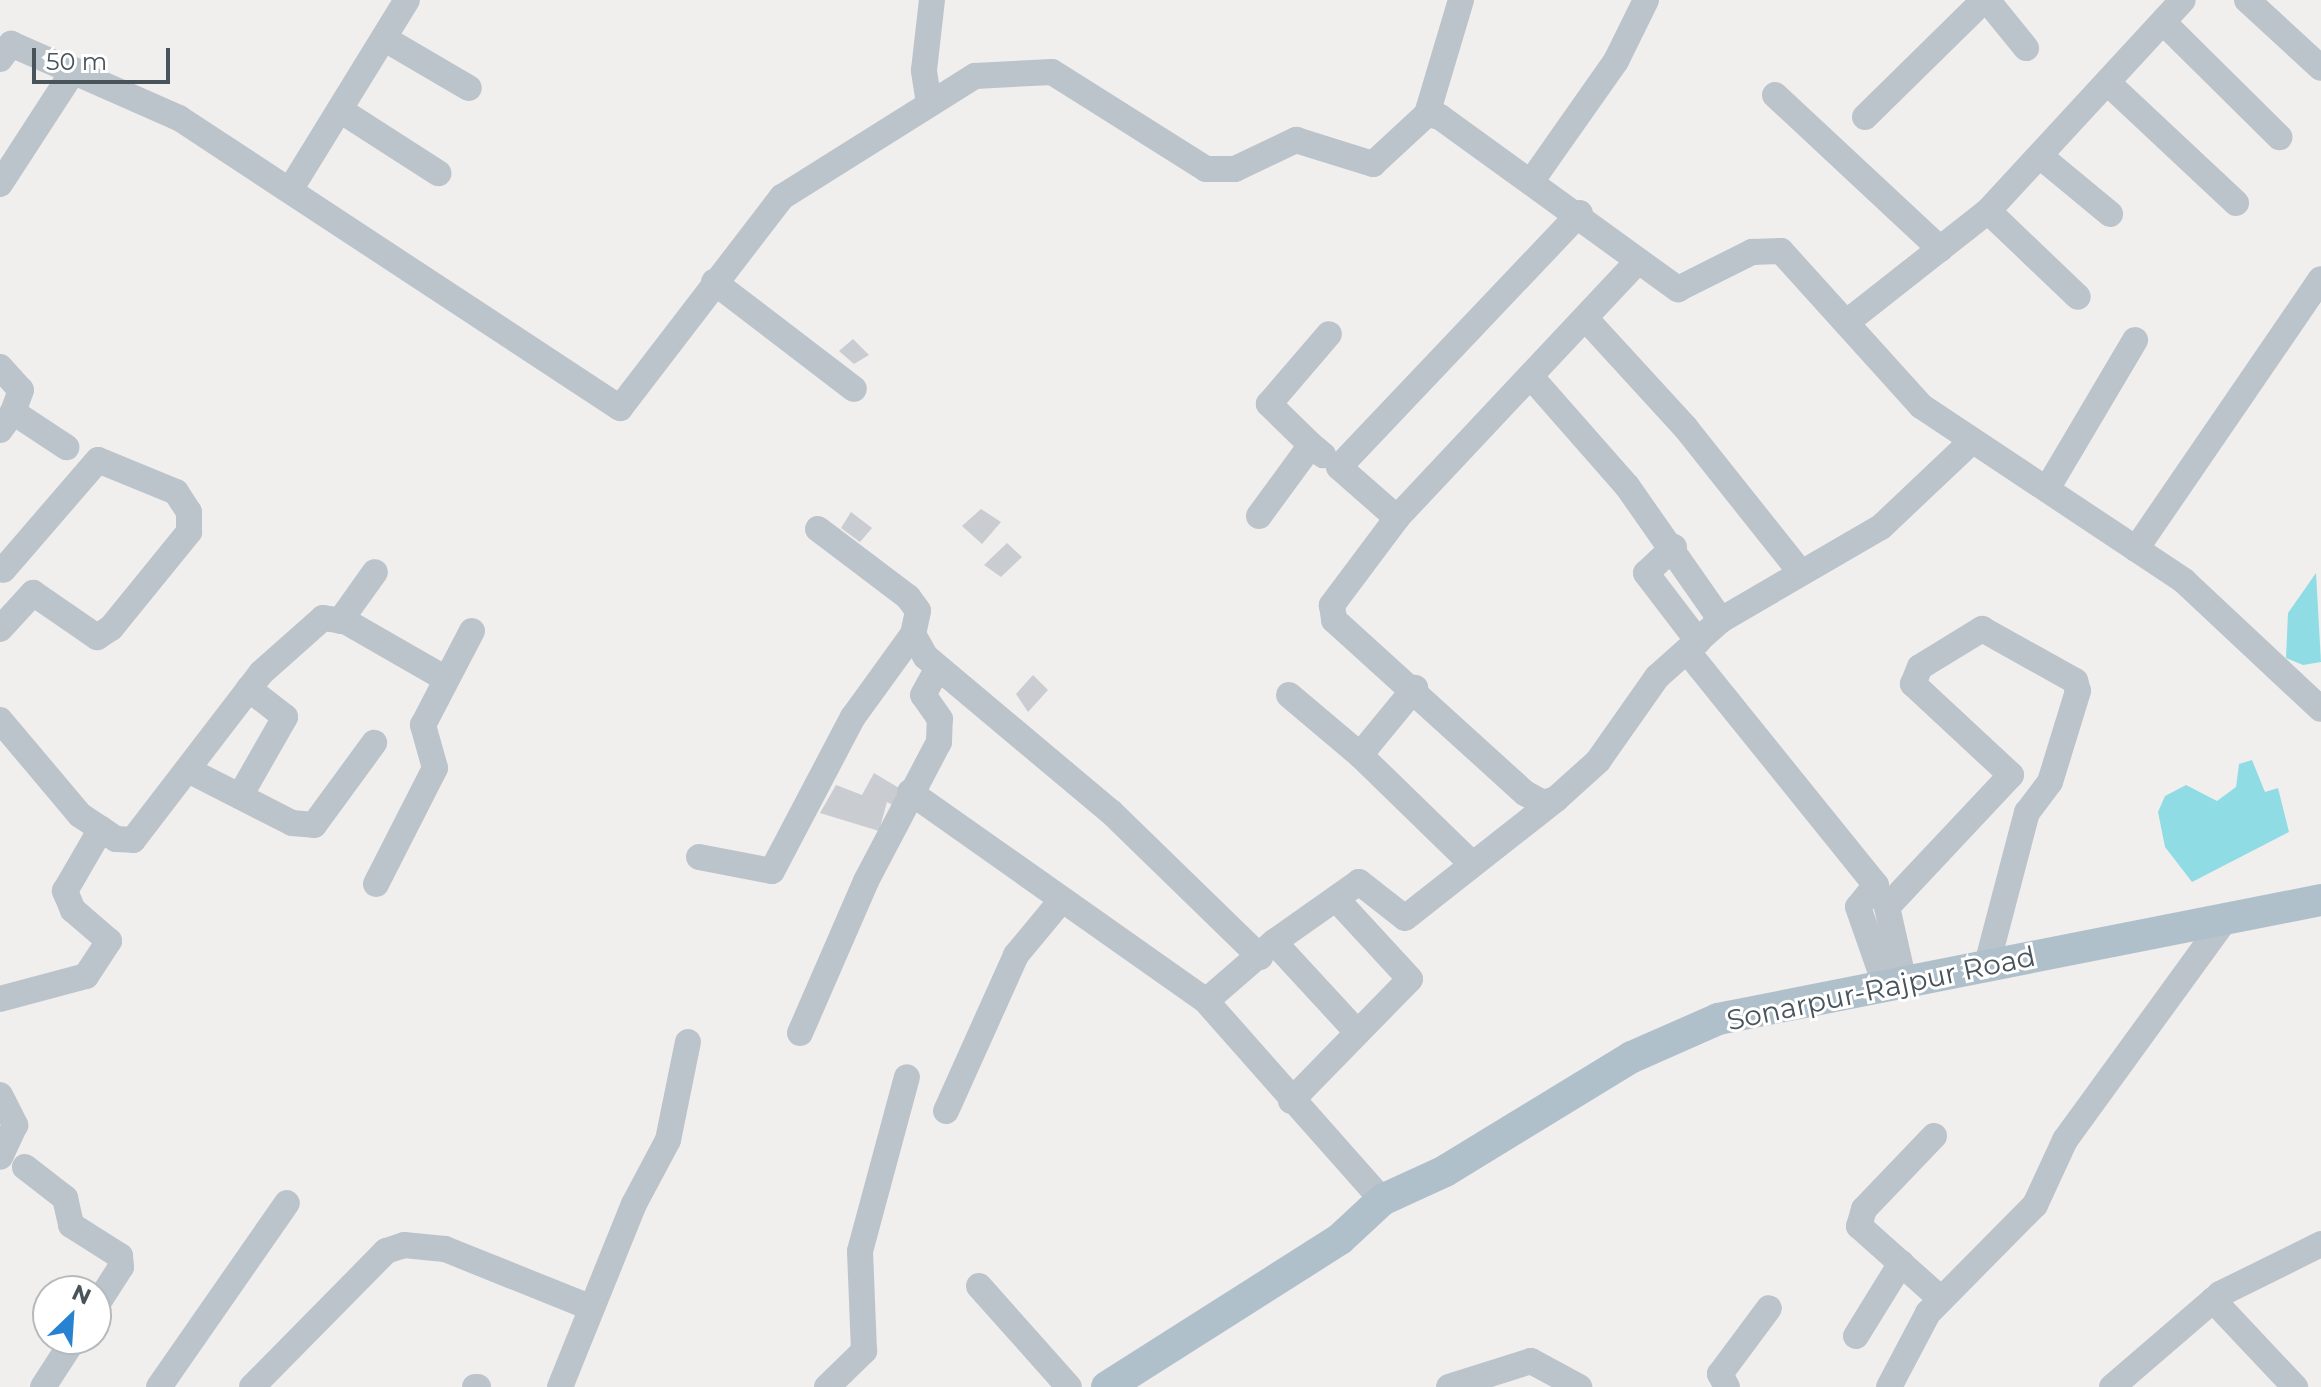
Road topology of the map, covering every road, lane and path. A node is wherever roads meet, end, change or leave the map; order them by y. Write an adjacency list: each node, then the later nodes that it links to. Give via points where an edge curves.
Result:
1 (407, 0): 9 (street)
2 (932, 0): 17 (street, via 924,70)
3 (1461, 0): 19 (street)
4 (1646, 0): 24 (street, via 1616,61)
5 (1986, 0): 11 (street); 20 (street)
6 (2183, 0): 8 (street)
7 (2247, 0): 12 (street)
8 (2165, 24): 14 (street); 21 (street)
9 (385, 39): 15 (street); 18 (street)
10 (4, 47): 13 (street)
11 (2026, 48)
12 (2321, 68)
13 (74, 70): 25 (street); 26 (street, via 179,118)
14 (2109, 84): 22 (street); 27 (street)
15 (469, 88)
16 (1775, 95): 31 (street)
17 (929, 103): 19 (street, via 975,76 1052,72 1206,169 1235,169 1296,140 1373,164); 34 (street, via 802,180)
18 (340, 110): 23 (street); 26 (street)
19 (1427, 114): 24 (street, via 1462,129)
20 (1865, 117)
21 (2279, 137)
22 (2040, 156): 28 (street); 30 (street)
23 (438, 173)
24 (1533, 179): 29 (street)
25 (0, 184)
26 (290, 190): 34 (street, via 620,408)
27 (2236, 203)
28 (1988, 211): 31 (street); 35 (street)
29 (1580, 213): 32 (street); 47 (street)
30 (2110, 214)
31 (1940, 249): 37 (street)
32 (1638, 261): 36 (street); 37 (street, via 1678,289 1767,246 1794,261)
33 (2321, 279): 53 (street)
34 (714, 282): 42 (street)
35 (2078, 297)
36 (1586, 319): 41 (street); 56 (street, via 1685,427)
37 (1847, 322): 44 (street, via 1921,406)
38 (1329, 334): 45 (street, via 1269,404)
39 (2135, 340): 48 (street)
40 (0, 367): 43 (street, via 21,390)
41 (1532, 378): 50 (street); 52 (street)
42 (854, 389)
43 (6, 421): 46 (street)
44 (1971, 442): 48 (street); 56 (street, via 1909,507)
45 (1311, 445): 47 (street); 49 (street)
46 (66, 447)
47 (1339, 467): 50 (street)
48 (2047, 489): 53 (street)
49 (1259, 516)
50 (1397, 518): 66 (street, via 1332,605 1334,620)
51 (818, 529): 62 (street, via 908,597 918,611)
52 (1674, 547): 58 (street); 63 (street, via 1646,573)
53 (2136, 549): 69 (street, via 2217,608)
54 (2, 569): 57 (street); 57 (street, via 98,460 176,492 189,512 189,532 97,637)
55 (375, 572): 59 (street)
56 (1801, 573): 58 (street)
57 (33, 593): 60 (street)
58 (1721, 620): 63 (street)
59 (340, 621): 65 (street); 67 (street, via 323,618 305,629)
60 (0, 629)
61 (472, 631): 65 (street)
62 (913, 634): 64 (street); 78 (street, via 853,717 772,871)
63 (1692, 646): 76 (street, via 1657,677 1598,761); 87 (street, via 1876,885 1858,907)
64 (938, 668): 74 (street, via 923,695 940,719 939,742); 85 (street)
65 (444, 678): 80 (street, via 420,735 436,753 435,768)
66 (1415, 688): 72 (street); 76 (street, via 1525,793 1543,803)
67 (249, 689): 73 (street); 75 (street, via 285,717)
68 (1289, 695): 72 (street)
69 (2321, 709)
70 (0, 720): 77 (street)
71 (374, 743): 75 (street, via 314,825 292,823)
72 (1360, 755): 79 (street)
73 (190, 771): 75 (street); 77 (street, via 133,840)
74 (910, 792): 83 (street); 91 (street)
75 (240, 796)
76 (1556, 799): 79 (street)
77 (101, 829): 88 (street, via 65,891 73,910 109,941 86,976)
78 (699, 857)
79 (1471, 863): 81 (street, via 1405,918 1359,882)
80 (376, 884)
81 (1337, 900): 85 (street); 90 (street, via 1410,979)
82 (2321, 900): 84 (main road, Sonarpur-Rajpur Road)
83 (1060, 902): 89 (street); 96 (street, via 1016,955)
84 (2226, 918): 86 (main road, Sonarpur-Rajpur Road, via 2132,942); 106 (street, via 2065,1140 2035,1205)
85 (1267, 949): 89 (street); 90 (street)
86 (1987, 964): 87 (main road, Sonarpur-Rajpur Road); 87 (street, via 2027,812 2050,782 2078,691 2075,681 1982,629 1920,667 1913,684 2011,775 1887,907)
87 (1895, 984): 100 (main road, Sonarpur-Rajpur Road, via 1718,1019 1632,1057 1445,1171)
88 (0, 999)
89 (1206, 1001): 95 (street)
90 (1357, 1032): 95 (street)
91 (800, 1033)
92 (688, 1042): 108 (street, via 668,1140)
93 (907, 1077): 118 (street, via 860,1251 864,1351)
94 (0, 1095): 98 (street, via 15,1125)
95 (1291, 1101): 100 (street)
96 (946, 1111)
97 (1934, 1136): 103 (street, via 1859,1218 1859,1226)
98 (0, 1157)
99 (25, 1167): 104 (street, via 65,1198 71,1225 120,1256 121,1267)
100 (1382, 1200): 120 (main road, Sonarpur-Rajpur Road, via 1340,1239)
101 (287, 1203): 115 (street)
102 (2321, 1244): 107 (street)
103 (1901, 1263): 106 (street); 110 (street)
104 (112, 1281)
105 (979, 1286): 119 (street)
106 (1941, 1299): 113 (street)
107 (2213, 1300): 112 (street); 124 (street)
108 (592, 1308): 116 (street, via 445,1249 404,1245 386,1251); 117 (street)
109 (1769, 1308): 123 (street, via 1720,1374)
110 (1856, 1336)
111 (64, 1355): 114 (street)
112 (2126, 1382)
113 (1898, 1384)
114 (43, 1387)
115 (159, 1387)
116 (252, 1387)
117 (560, 1387)
118 (827, 1387)
119 (1069, 1387)
120 (1107, 1387)
121 (1449, 1387): 122 (street, via 1531,1361)
122 (1579, 1387)
123 (1727, 1387)
124 (2295, 1387)

